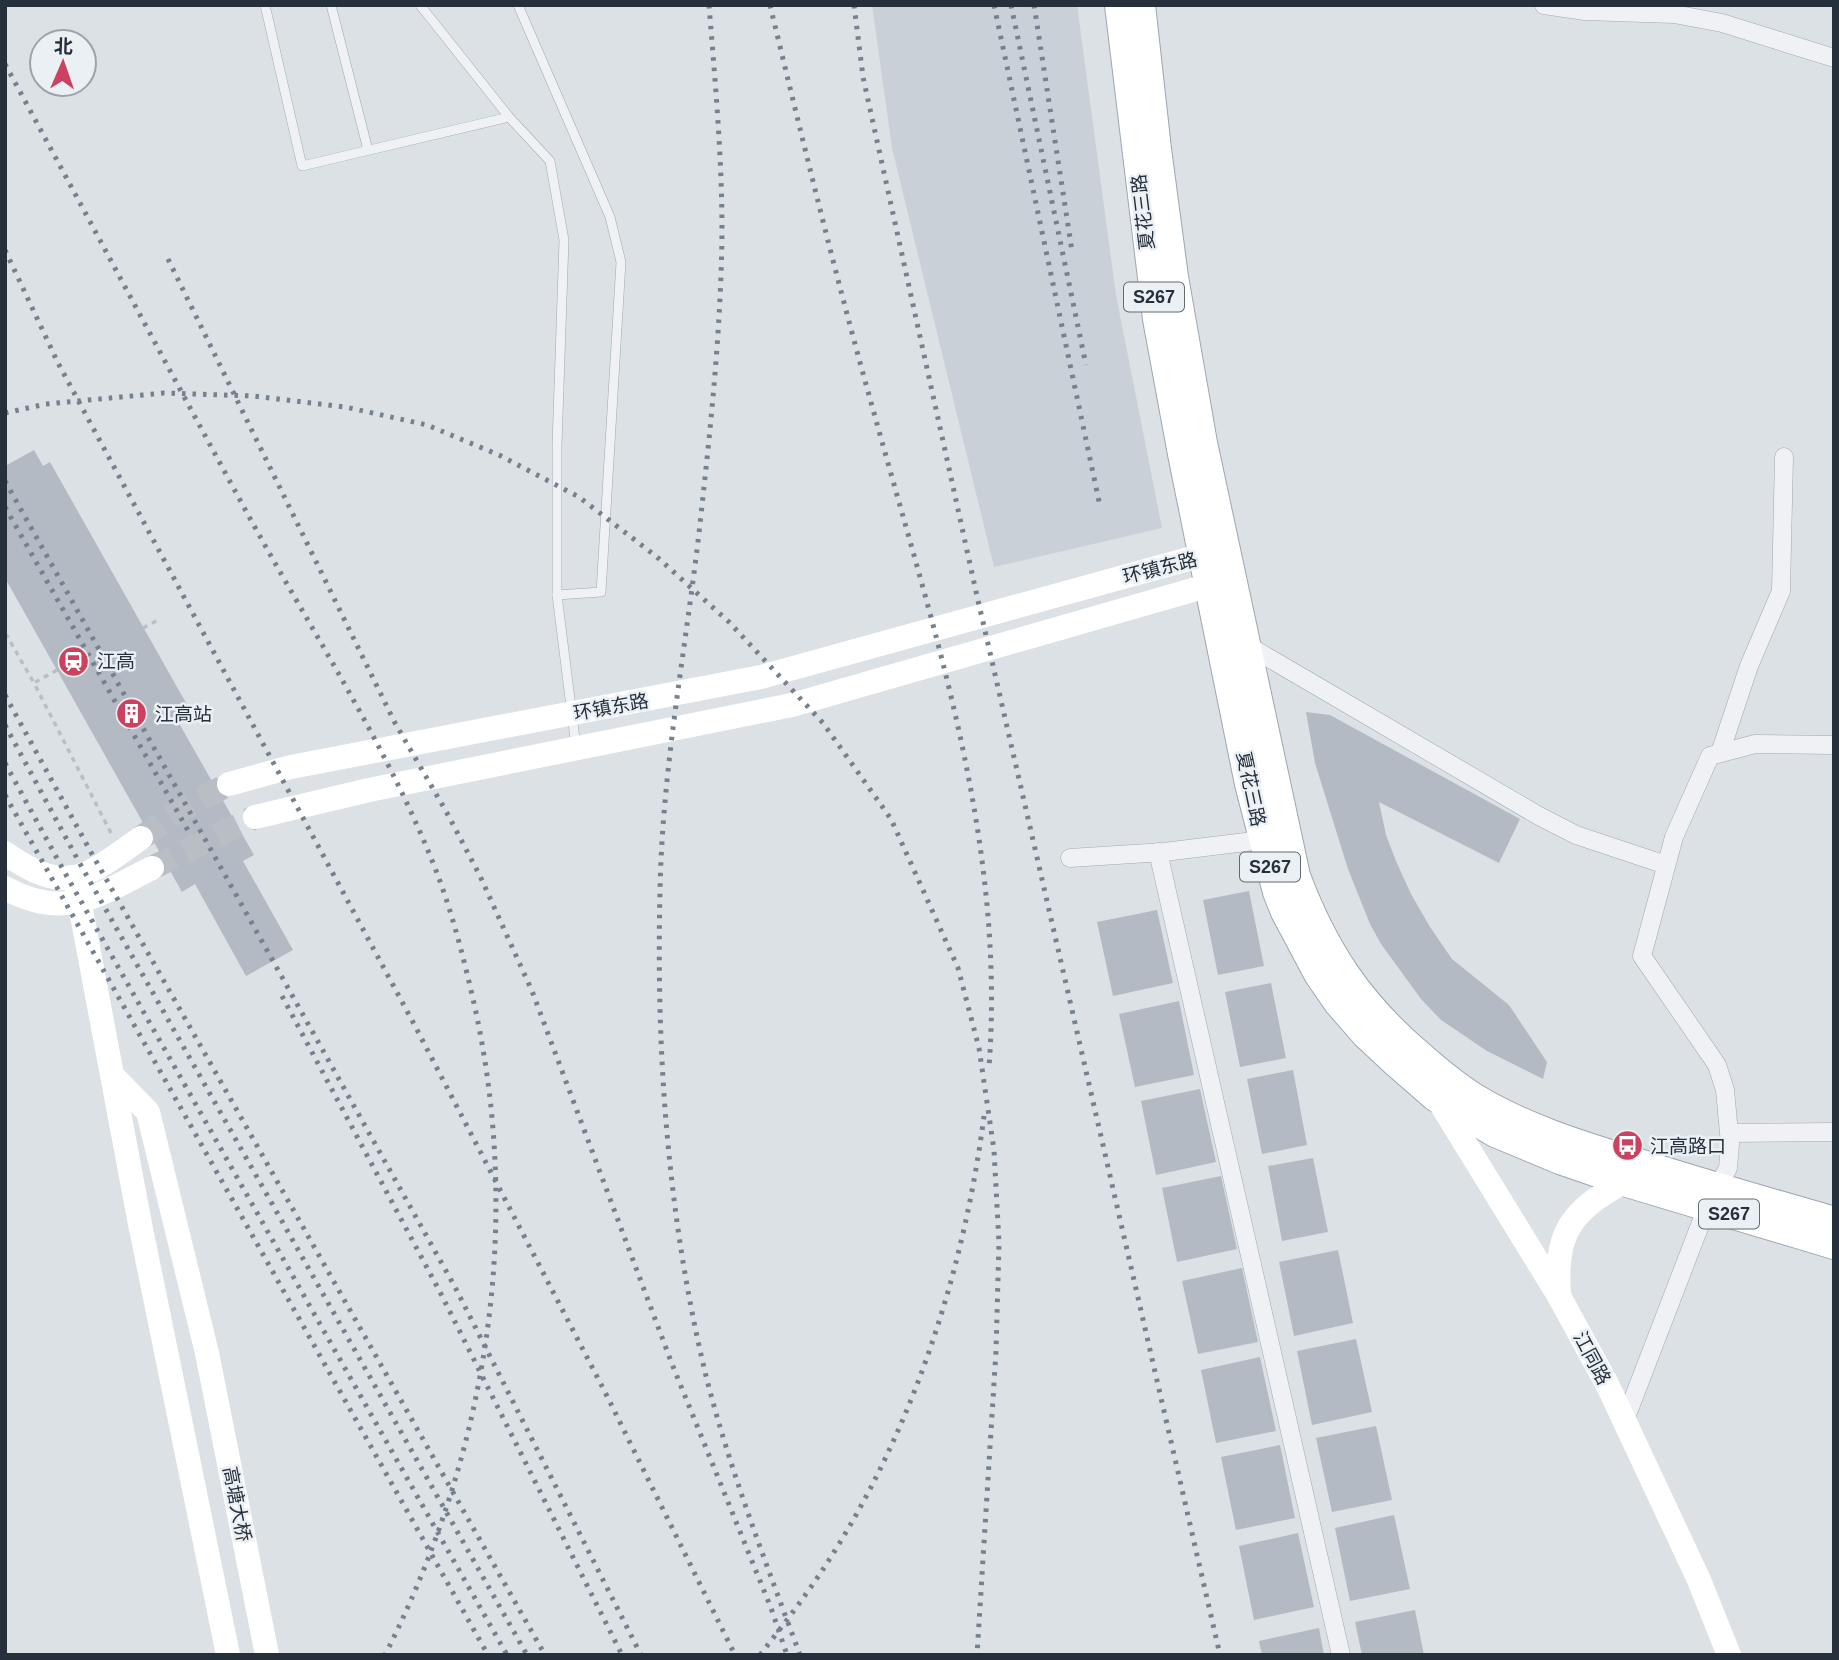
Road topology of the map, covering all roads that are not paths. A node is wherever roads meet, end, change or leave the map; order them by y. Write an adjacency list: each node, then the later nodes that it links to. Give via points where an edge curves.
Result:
1 (265, 5): 10 (lane, via 302,166)
2 (331, 5): 10 (lane)
3 (420, 5): 9 (lane)
4 (518, 5): 14 (lane, via 610,217 621,262 601,592)
5 (1119, 5): 12 (main road, 夏花三路 / S267, via 1168,386)
6 (1141, 5): 12 (main road, 夏花三路 / S267)
7 (1544, 5): 8 (street, via 1674,14 1722,23)
8 (1834, 58)
9 (509, 117): 10 (lane); 14 (lane, via 550,161 564,240)
10 (368, 150)
11 (1784, 457): 19 (street, via 1781,592 1749,666)
12 (1215, 559): 13 (main road, 夏花三路 / S267); 15 (main road, 夏花三路 / S267); 16 (street, 环镇东路, via 761,677)
13 (1210, 585): 18 (street, 环镇东路, via 792,705); 22 (main road, 夏花三路 / S267)
14 (557, 595): 16 (lane)
15 (1245, 645): 27 (street, via 1539,816 1576,835); 32 (main road, 夏花三路 / S267, via 1296,876 1311,915 1359,994)
16 (572, 714): 18 (lane); 20 (street, 环镇东路)
17 (1834, 745): 19 (street, via 1755,744)
18 (576, 749): 21 (street, 环镇东路)
19 (1720, 753): 27 (street, via 1710,756)
20 (229, 783)
21 (255, 817)
22 (1262, 840): 24 (street); 32 (main road, 夏花三路 / S267, via 1285,912 1338,1003 1365,1034)
23 (131, 845): 30 (street)
24 (1158, 852): 26 (street); 43 (street)
25 (5, 853): 30 (street)
26 (1070, 858)
27 (1666, 865): 34 (street, via 1642,956 1717,1065 1726,1090)
28 (152, 868): 30 (street)
29 (5, 888): 30 (street, via 24,898 58,905)
30 (78, 890): 31 (street, 高塘大桥)
31 (113, 1076): 41 (street, 高塘大桥); 42 (street, 高塘大桥, via 148,1112 206,1353)
32 (1441, 1088): 35 (main road, 夏花三路 / S267, via 1494,1133); 36 (main road, 夏花三路 / S267); 39 (street, 江同路)
33 (1834, 1132): 34 (street)
34 (1730, 1133): 36 (street, via 1728,1168)
35 (1624, 1182): 36 (main road, 夏花三路 / S267); 39 (street, via 1599,1195 1569,1224 1557,1267)
36 (1713, 1197): 37 (main road, 夏花三路 / S267); 38 (main road, 夏花三路 / S267); 40 (street)
37 (1834, 1221)
38 (1834, 1245)
39 (1559, 1296): 40 (street, 江同路)
40 (1625, 1420): 44 (street, 江同路)
41 (228, 1655)
42 (267, 1655)
43 (1341, 1655)
44 (1729, 1655)

